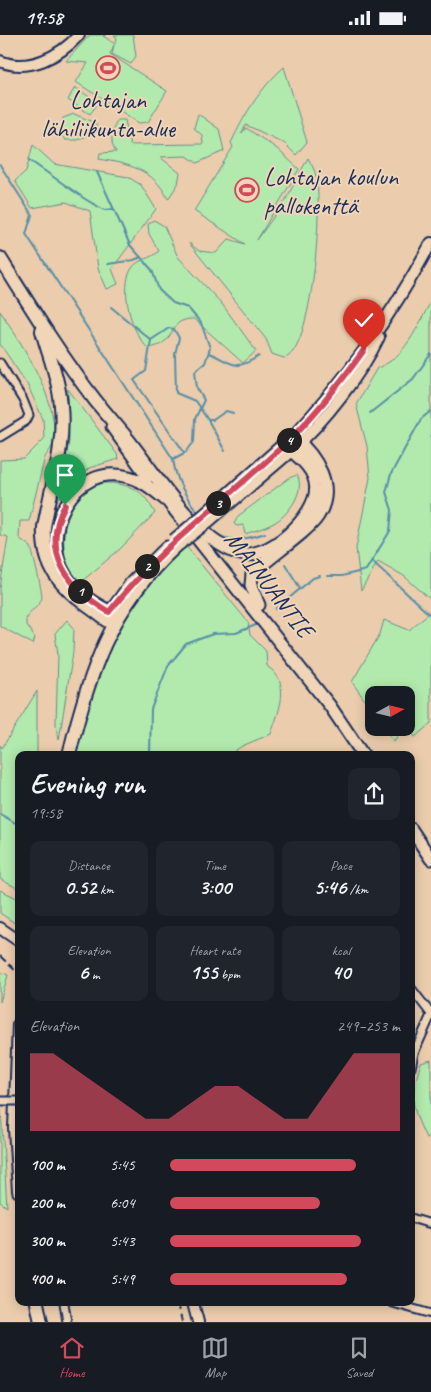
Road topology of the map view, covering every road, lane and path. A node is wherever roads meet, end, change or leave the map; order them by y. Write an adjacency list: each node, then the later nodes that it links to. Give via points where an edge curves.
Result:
1 (79, 35): 2 (street, via 66,49 47,59 11,65)
2 (0, 61)
3 (431, 243): 9 (street, via 356,376)
4 (0, 258): 5 (highway, MAINUANTIE)
5 (40, 322): 7 (highway, MAINUANTIE); 13 (highway, via 61,407 58,461 44,527 48,563 69,593)
6 (0, 363): 8 (street, via 29,415 26,421)
7 (94, 399): 10 (main road, MAINUANTIE); 11 (highway, MAINUANTIE)
8 (0, 437)
9 (293, 443): 11 (highway, via 311,470 316,485 315,500 300,522 271,547 241,554 218,542); 12 (main road, via 320,467 325,481 325,500 318,517 252,574 251,585); 13 (highway, bridge, via 175,543)
10 (168, 501): 13 (main road, via 138,480 114,474 83,484 65,505 56,529 61,565 79,591); 14 (main road, MAINUANTIE)
11 (188, 516): 12 (main road, MAINUANTIE)
12 (259, 605): 14 (main road, MAINUANTIE, via 325,693)
13 (112, 618): 15 (highway, via 87,685)
14 (330, 706): 16 (main road, MAINUANTIE)
15 (69, 751)
16 (360, 751)
17 (415, 835): 18 (main road)
18 (431, 859)
19 (4, 931): 20 (street)
20 (15, 938)
21 (415, 993): 22 (street)
22 (431, 1015): 23 (street)
23 (415, 1051)
24 (0, 1101): 25 (street, bridge)
25 (15, 1101)
26 (415, 1219): 27 (street)
27 (431, 1224)
28 (37, 1306): 33 (highway)
29 (64, 1306): 34 (street)
30 (194, 1306): 35 (street)
31 (403, 1306): 32 (street)
32 (431, 1314)
33 (41, 1322)
34 (67, 1322)
35 (198, 1322)

